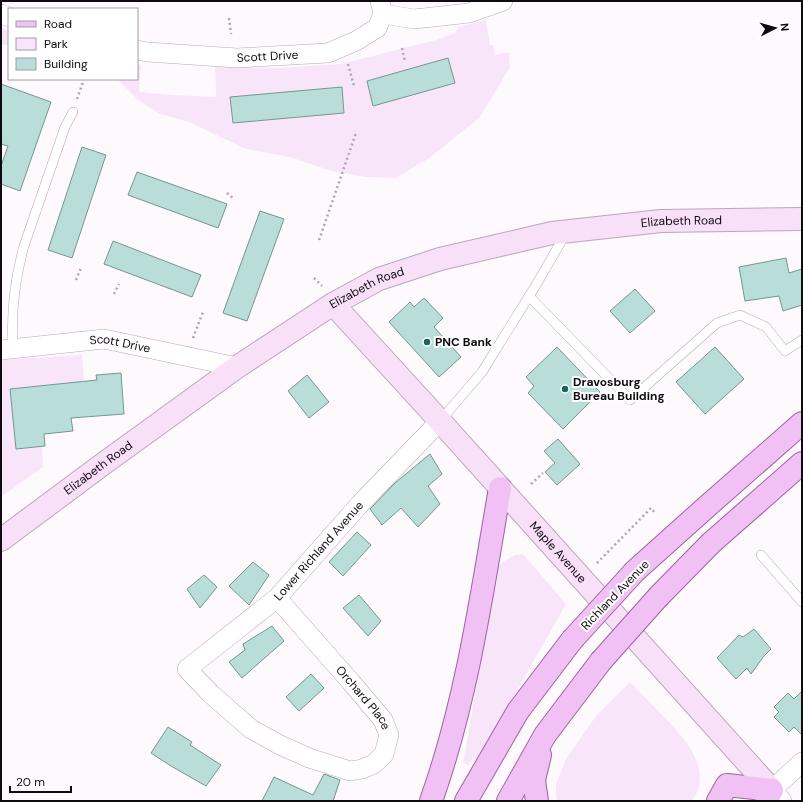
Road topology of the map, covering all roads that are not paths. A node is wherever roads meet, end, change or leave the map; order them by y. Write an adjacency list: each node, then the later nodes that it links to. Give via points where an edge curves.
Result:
1 (503, 1): 2 (street, Scott Drive, via 469,13 414,19)
2 (382, 8): 3 (street, Scott Drive, via 376,28 356,41 328,53 236,58)
3 (138, 50)
4 (73, 112): 10 (lane, via 65,127 24,246 19,265 12,336)
5 (802, 219): 6 (main road, Elizabeth Road, via 661,221)
6 (566, 232): 7 (main road, Elizabeth Road, via 440,259); 8 (lane)
7 (329, 296): 11 (main road, Elizabeth Road); 12 (main road, Maple Avenue)
8 (529, 296): 9 (lane, via 630,400 717,323 740,315 766,327 785,351); 12 (lane, via 482,372)
9 (802, 340)
10 (7, 349): 11 (street, Scott Drive, via 104,339)
11 (236, 367): 16 (main road, Elizabeth Road)
12 (440, 421): 15 (main road, Maple Avenue); 18 (street, Lower Richland Avenue, via 360,504)
13 (802, 423): 25 (main road, Richland Avenue, bridge, via 635,572 572,640 518,711)
14 (802, 463): 21 (main road, bridge, via 711,543 660,596 601,661)
15 (500, 488): 23 (main road, Maple Avenue); 24 (main road, via 477,621 456,718)
16 (1, 540)
17 (761, 555): 19 (lane)
18 (277, 598): 20 (street, Lower Richland Avenue); 20 (street, Orchard Place, via 383,720 389,736 384,754 374,764 350,771 309,758 280,745 251,729 211,694)
19 (802, 602)
20 (187, 668)
21 (545, 734): 26 (main road); 27 (main road, via 534,780)
22 (802, 762): 23 (street)
23 (773, 797): 28 (main road, via 727,785)
24 (431, 801)
25 (466, 801)
26 (508, 801)
27 (537, 801)
28 (718, 801)

